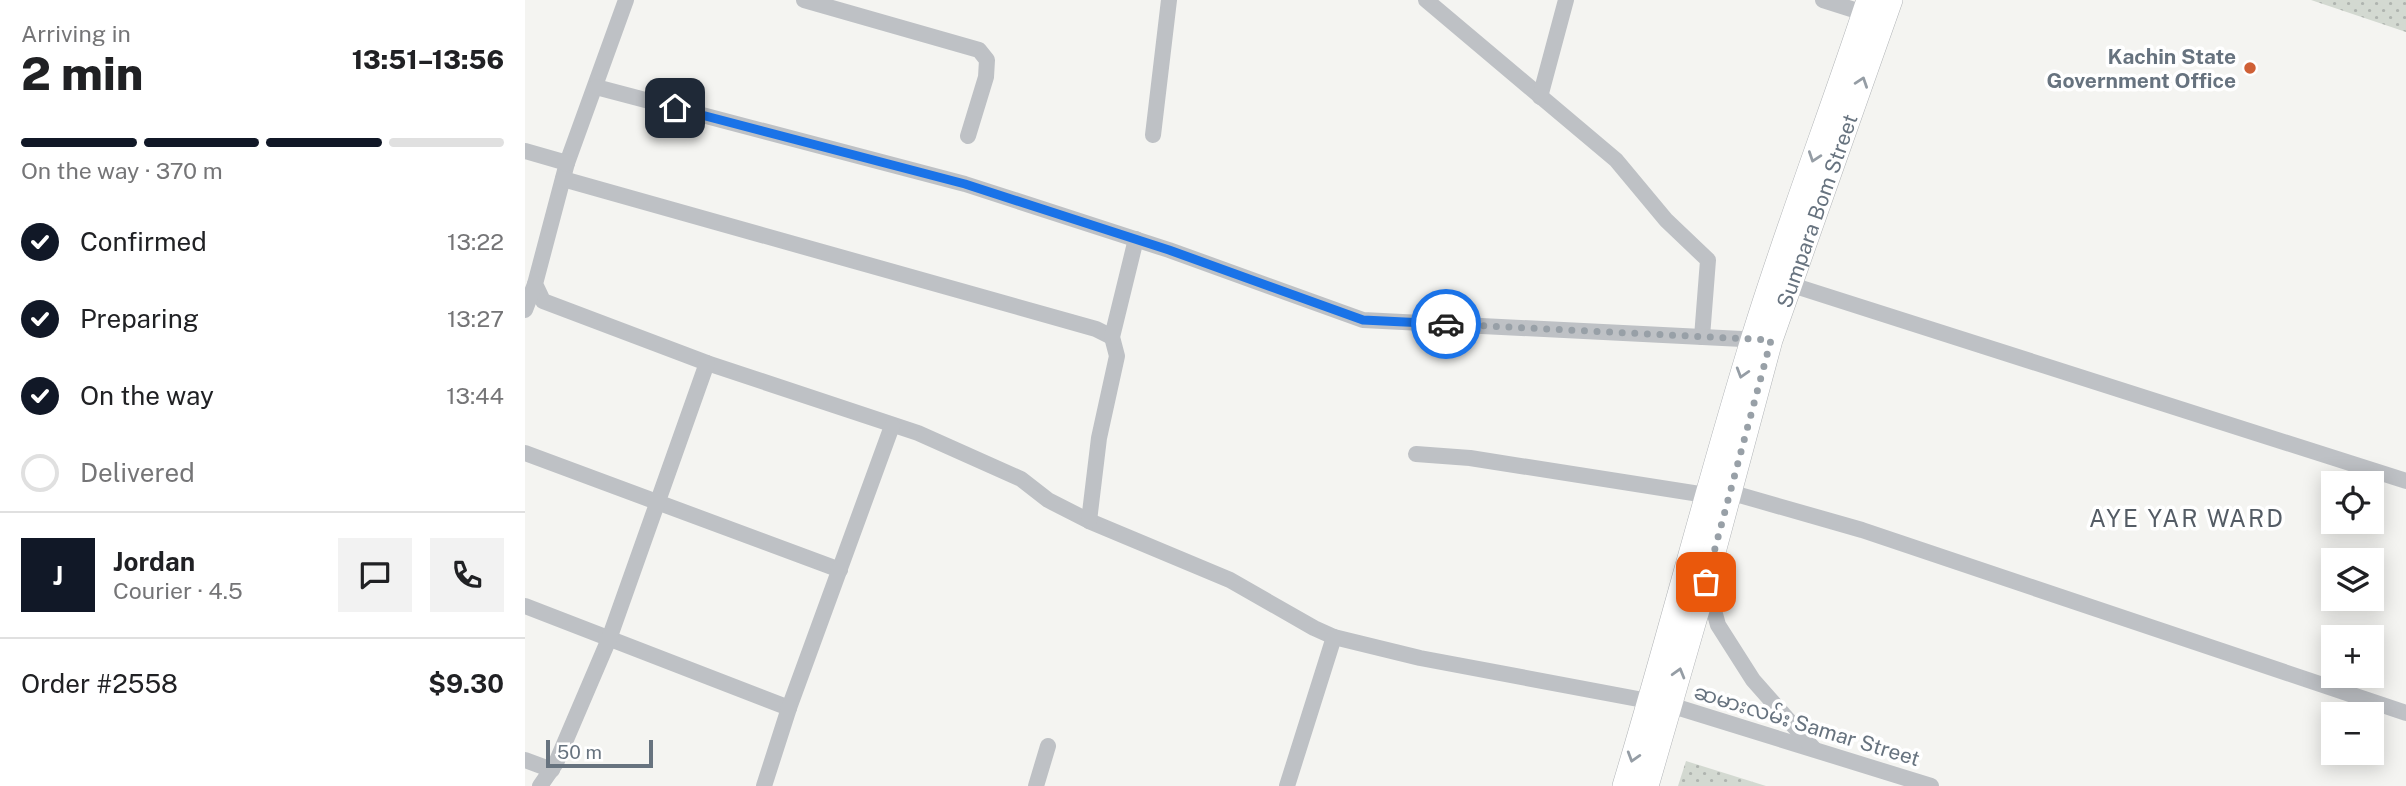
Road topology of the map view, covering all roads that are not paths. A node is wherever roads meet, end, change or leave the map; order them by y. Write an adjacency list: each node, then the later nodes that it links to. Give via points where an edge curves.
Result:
1 (627, 0): 9 (street)
2 (1169, 0): 11 (street)
3 (1566, 0): 10 (street)
4 (1823, 0): 8 (street)
5 (1891, 0): 17 (highway, Sumpara Bom Street, one-way to 5)
6 (811, 1): 12 (street, via 979,50 987,60 986,77)
7 (1424, 1): 10 (street)
8 (1866, 6): 21 (highway, one-way to 21)
9 (596, 87): 14 (street); 15 (street, via 965,184)
10 (1540, 97): 20 (street, via 1616,160 1666,220 1708,260)
11 (1153, 135)
12 (968, 136)
13 (525, 151): 14 (street)
14 (565, 171): 16 (street); 19 (street, via 1096,328)
15 (1136, 239): 19 (street); 20 (street, via 1363,320)
16 (535, 284): 18 (street); 22 (street, ဆမားလမ်း Samar Street, via 543,300)
17 (1792, 285): 21 (highway, Sumpara Bom Street); 26 (street)
18 (525, 310)
19 (1112, 337): 30 (street, via 1117,356 1099,438)
20 (1702, 337): 21 (street)
21 (1762, 340): 27 (highway, Sumpara Bom Street); 28 (highway, one-way to 28)
22 (706, 363): 23 (street, ဆမားလမ်း Samar Street); 29 (street)
23 (893, 426): 30 (street, ဆမားလမ်း Samar Street, via 1021,479 1048,500); 31 (street)
24 (525, 453): 29 (street)
25 (1416, 454): 28 (street, via 1470,458)
26 (2406, 481)
27 (1729, 492): 28 (street); 32 (highway, Sumpara Bom Street); 38 (street, via 1861,530)
28 (1706, 495): 36 (highway)
29 (658, 502): 31 (street); 35 (street)
30 (1089, 521): 34 (street, ဆမားလမ်း Samar Street, via 1230,580)
31 (840, 570): 37 (street)
32 (1706, 582): 36 (highway, Sumpara Bom Street, one-way to 32); 40 (street, via 1718,625 1753,680)
33 (525, 606): 35 (street)
34 (1334, 637): 36 (street, ဆမားလမ်း Samar Street); 46 (street)
35 (609, 639): 37 (street); 42 (street)
36 (1660, 703): 40 (street, ဆမားလမ်း Samar Street); 47 (highway, one-way to 47); 48 (highway, Sumpara Bom Street)
37 (789, 708): 44 (street)
38 (2406, 713)
39 (1048, 746): 45 (street)
40 (1815, 751): 49 (street, ဆမားလမ်း Samar Street)
41 (525, 760): 42 (street)
42 (552, 769): 43 (street)
43 (540, 786)
44 (764, 786)
45 (1036, 786)
46 (1287, 786)
47 (1624, 786)
48 (1647, 786)
49 (1931, 786)

